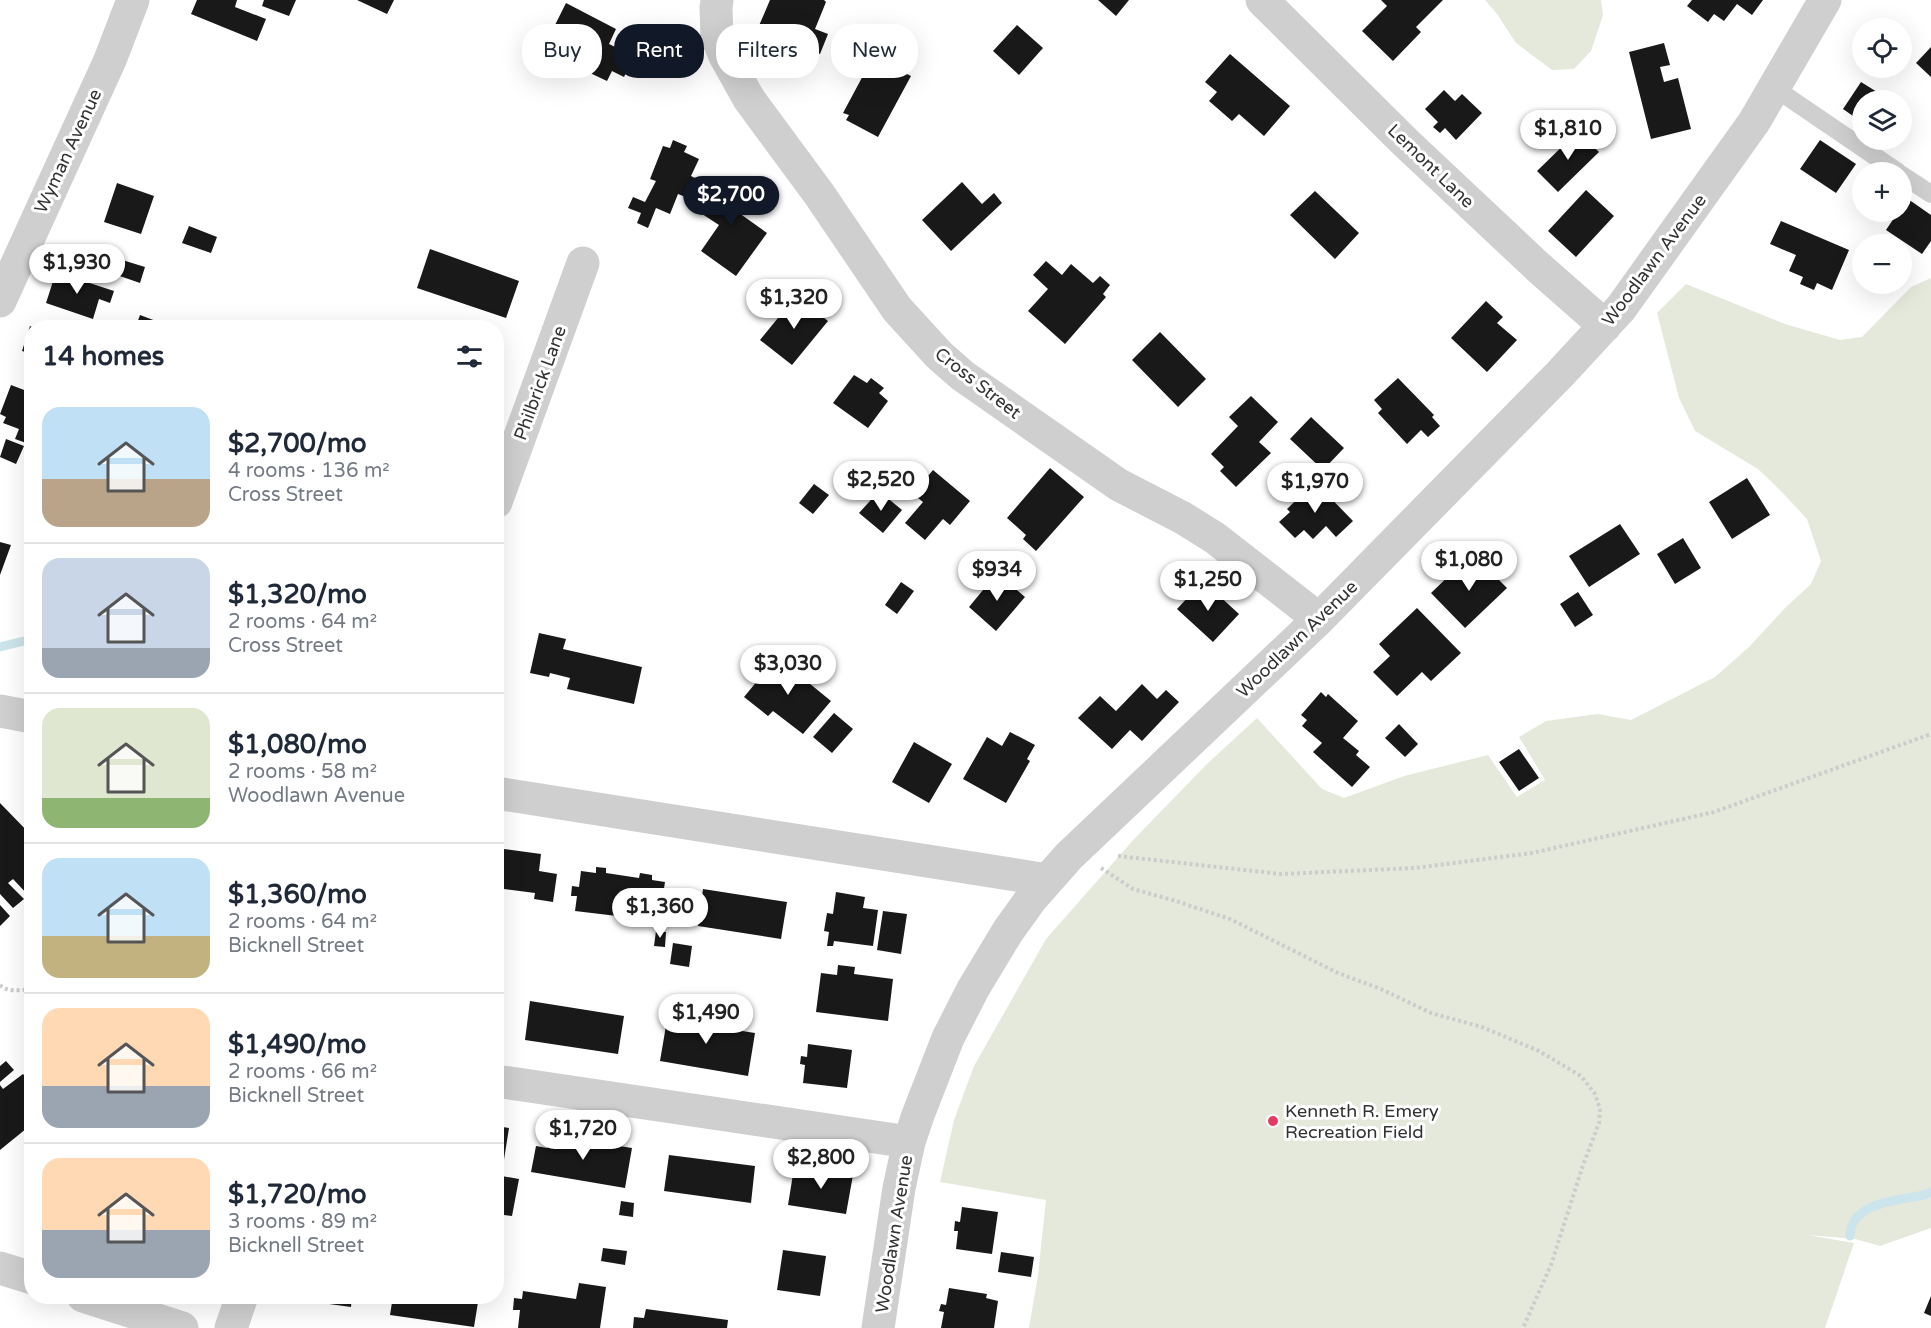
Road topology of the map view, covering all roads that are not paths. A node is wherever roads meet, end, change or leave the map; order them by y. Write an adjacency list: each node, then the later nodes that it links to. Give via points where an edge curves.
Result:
1 (133, 0): 10 (street, Wyman Avenue, via 110,60)
2 (717, 0): 13 (street, Cross Street, via 717,37 749,99 891,300 939,355 1119,485 1215,538)
3 (1262, 0): 11 (street, Lemont Lane, via 1406,143)
4 (1825, 0): 5 (street, Woodlawn Avenue)
5 (1773, 87): 6 (lane); 11 (street, Woodlawn Avenue, via 1754,122 1622,308)
6 (1882, 162)
7 (1912, 182): 8 (lane)
8 (1931, 194)
9 (583, 263): 12 (street, Philbrick Lane)
10 (0, 301)
11 (1605, 326): 13 (street, Woodlawn Avenue)
12 (504, 480)
13 (1319, 619): 17 (street, Woodlawn Avenue)
14 (0, 711): 15 (street)
15 (24, 716)
16 (504, 794): 17 (street)
17 (1048, 880): 19 (street, Woodlawn Avenue, via 1008,931 973,989 948,1038)
18 (504, 1082): 19 (street)
19 (909, 1142): 26 (street, Woodlawn Avenue)
20 (0, 1268): 21 (street)
21 (24, 1276)
22 (108, 1304): 24 (street)
23 (239, 1304): 25 (street)
24 (182, 1328)
25 (231, 1328)
26 (878, 1328)

